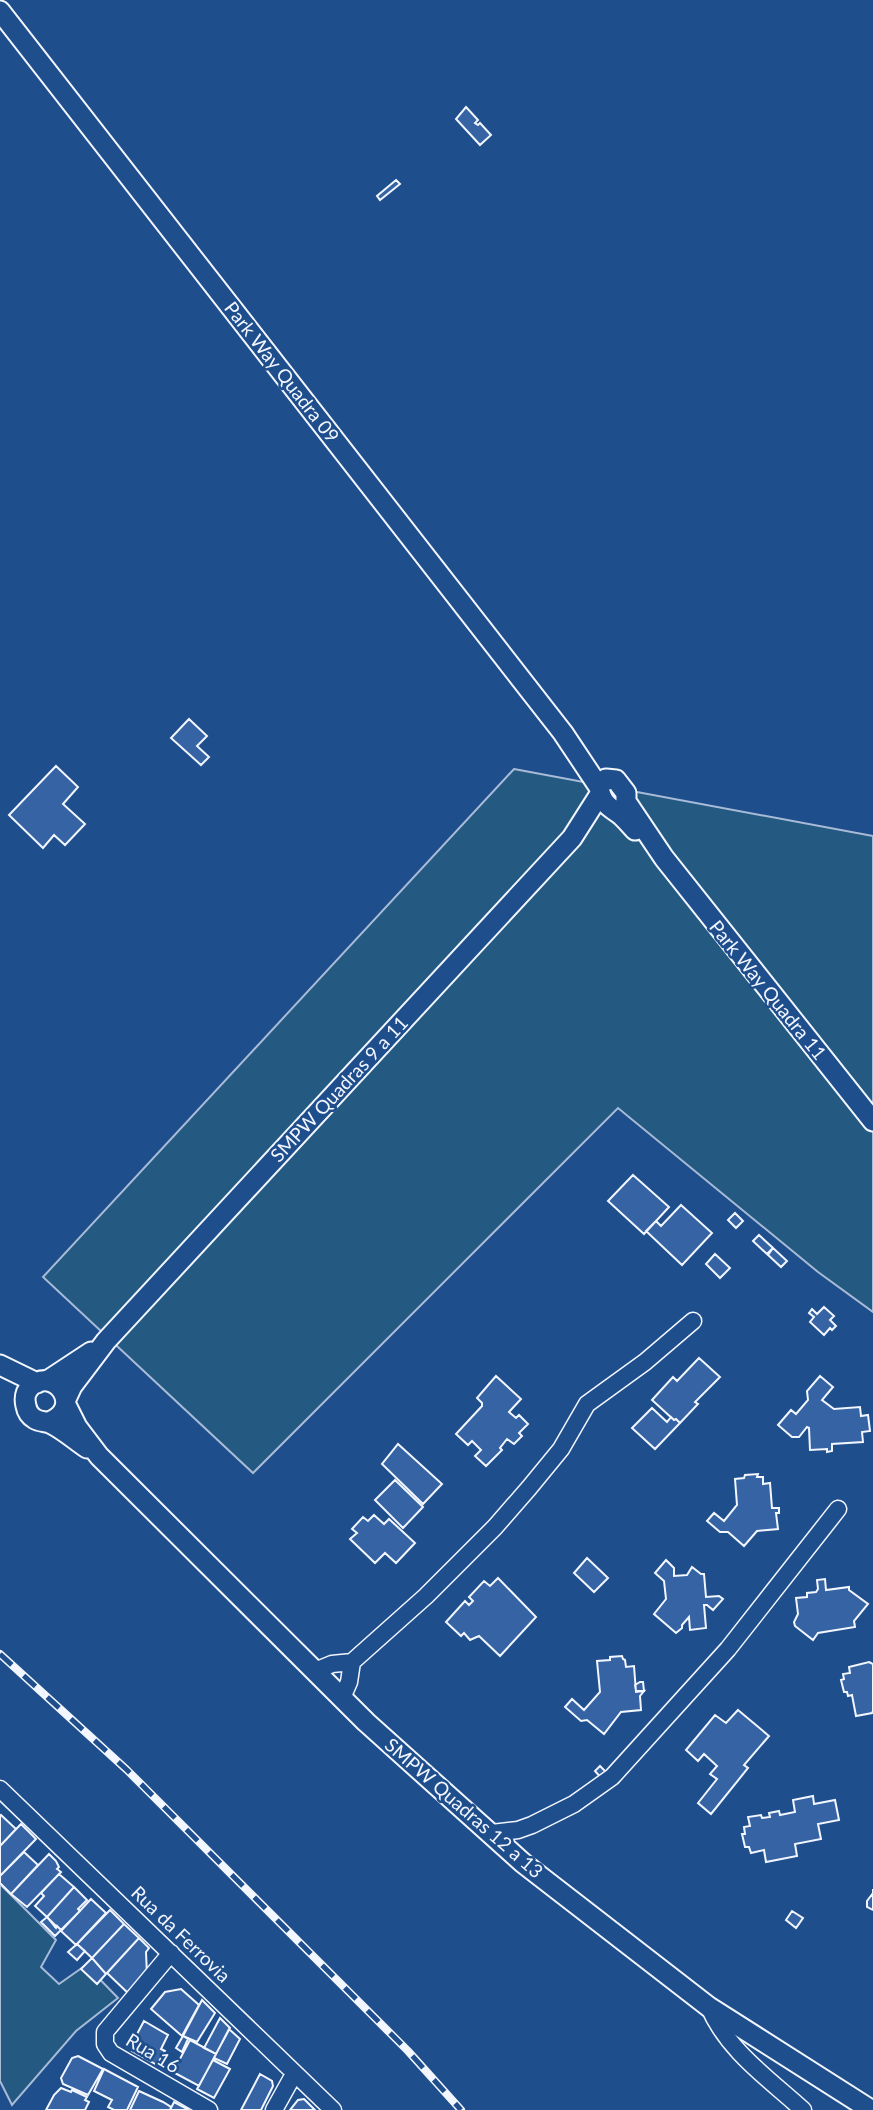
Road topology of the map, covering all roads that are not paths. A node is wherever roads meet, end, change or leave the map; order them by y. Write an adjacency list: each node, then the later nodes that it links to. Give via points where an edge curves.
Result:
1 (0, 11): 2 (street, Park Way Quadra 09)
2 (611, 798): 3 (street, Park Way Quadra 11); 5 (street, SMPW Quadras 9 a 11)
3 (873, 1121)
4 (693, 1321): 14 (street, via 587,1404 561,1449 495,1527)
5 (106, 1341): 8 (street, SMPW Quadras 9 a 11); 10 (street, SMPW Quadras 9 a 11, via 72,1386)
6 (0, 1365): 8 (street)
7 (0, 1375): 9 (street)
8 (42, 1382): 9 (street, via 28,1390); 10 (street, via 56,1384)
9 (24, 1401): 11 (street, via 37,1421)
10 (66, 1402): 11 (street, via 63,1413); 12 (street, SMPW Quadras 12 a 13, via 77,1427)
11 (49, 1422): 12 (street, SMPW Quadras 12 a 13)
12 (99, 1456): 15 (street, SMPW Quadras 12 a 13)
13 (838, 1509): 18 (street, via 728,1649 612,1777 574,1804 532,1825)
14 (352, 1662): 15 (street); 16 (street)
15 (314, 1671): 16 (street, SMPW Quadras 12 a 13)
16 (342, 1698): 18 (street, SMPW Quadras 12 a 13)
17 (0, 1789): 19 (street, Rua da Ferrovia)
18 (492, 1833): 20 (street, SMPW Quadras 12 a 13, via 523,1863)
19 (171, 1953): 21 (street, Rua da Ferrovia); 22 (street, Rua 16, via 105,2032 105,2044 111,2053)
20 (709, 2007): 25 (street, via 734,2047); 26 (street, SMPW Quadras 12 a 13)
21 (294, 2074): 23 (street); 24 (street, Rua da Ferrovia)
22 (209, 2110)
23 (274, 2110)
24 (333, 2110)
25 (803, 2110)
26 (871, 2110)

